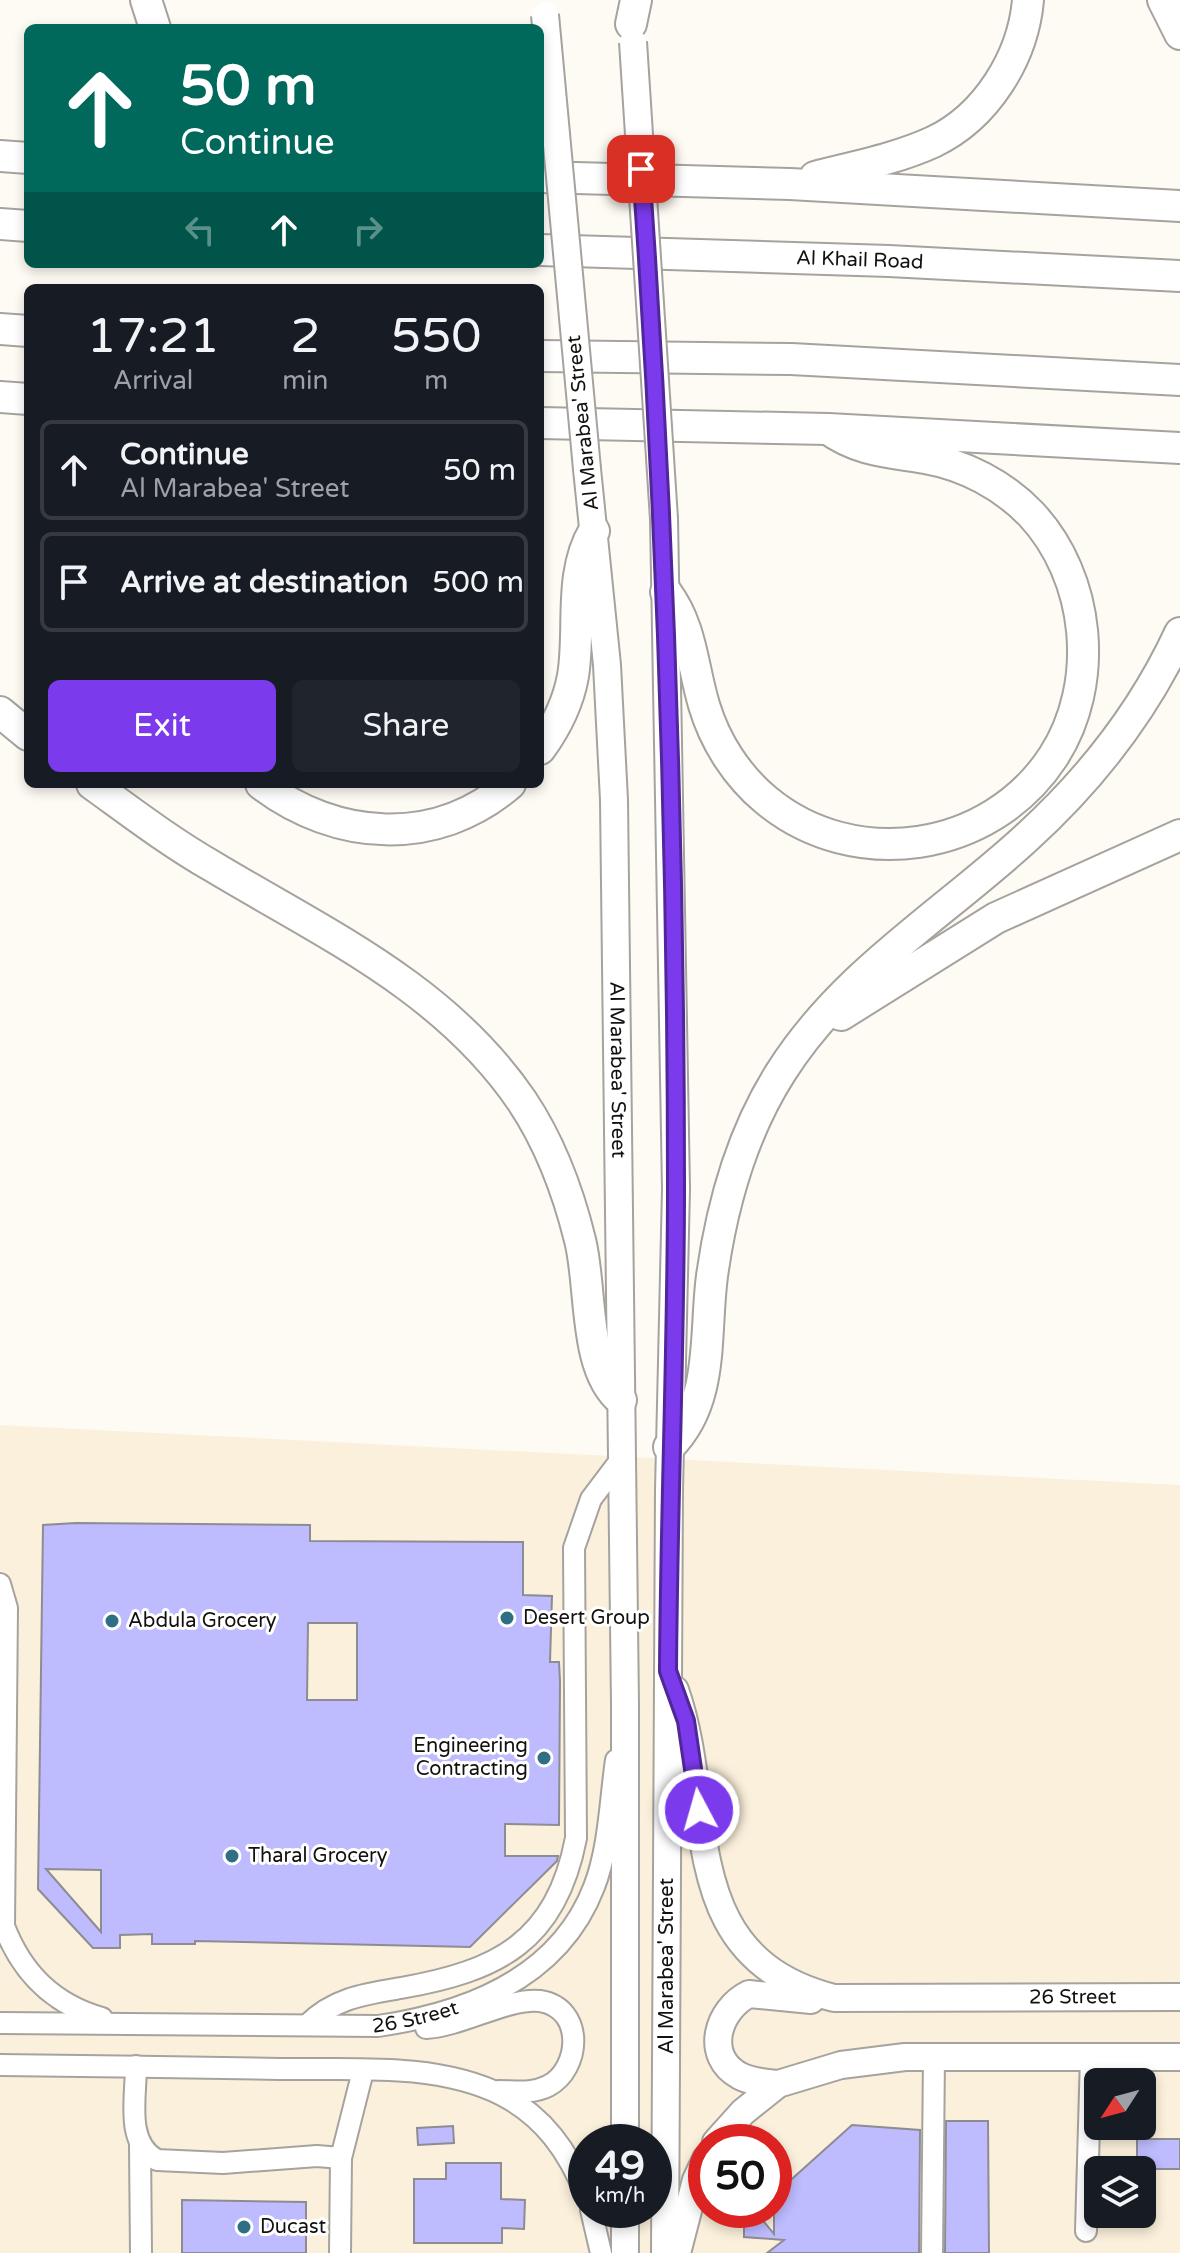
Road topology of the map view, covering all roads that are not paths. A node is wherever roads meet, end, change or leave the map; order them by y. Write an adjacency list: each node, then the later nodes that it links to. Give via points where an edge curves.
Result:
1 (146, 0): 6 (highway)
2 (1028, 0): 11 (highway, via 1013,59 993,92 966,120 933,142)
3 (1163, 0): 7 (highway)
4 (545, 8): 26 (main road, Al Marabea' Street, bridge)
5 (632, 16): 27 (main road, Al Marabea' Street, bridge)
6 (154, 24)
7 (1180, 34)
8 (0, 156): 9 (highway)
9 (24, 158)
10 (544, 177): 11 (highway)
11 (790, 184): 12 (highway)
12 (1180, 206)
13 (0, 224): 14 (highway)
14 (24, 226)
15 (544, 250): 16 (highway, Al Khail Road)
16 (1180, 276)
17 (0, 329): 18 (highway)
18 (24, 331)
19 (544, 356): 20 (highway, via 791,359)
20 (1180, 380)
21 (0, 397): 22 (highway)
22 (24, 399)
23 (544, 423): 24 (highway)
24 (828, 429): 25 (highway); 27 (highway, via 868,450 948,464 992,483 1032,516 1066,567 1078,601 1082,671 1073,712 1053,756 1025,791 952,835 914,845 873,846 796,822 738,771 717,739 687,626)
25 (1180, 448)
26 (594, 531): 31 (highway, via 579,567 573,675 565,706); 37 (main road, Al Marabea' Street, via 614,800)
27 (666, 592): 38 (main road, Al Marabea' Street, via 676,1189)
28 (1180, 633): 36 (highway, via 1132,721 1063,803 847,988)
29 (0, 712): 30 (highway)
30 (24, 732)
31 (544, 742)
32 (98, 788): 37 (highway, via 207,864 403,980 459,1025 499,1068 543,1137 563,1183 581,1243 599,1371)
33 (267, 788): 34 (highway, via 299,810 380,831 421,829 452,820)
34 (504, 788)
35 (1180, 835): 36 (highway, via 996,918)
36 (806, 1037): 38 (highway, via 761,1107 735,1170 712,1276 703,1389 691,1421)
37 (621, 1400): 39 (main road, Al Marabea' Street)
38 (669, 1447): 41 (main road, Al Marabea' Street)
39 (622, 1458): 42 (main road, Al Marabea' Street); 50 (street, via 591,1499 574,1548 576,1838 553,1905 524,1941 484,1967 348,1998)
40 (0, 1584): 43 (street, via 7,1608)
41 (668, 1671): 47 (main road, 26 Street, via 686,1721 703,1856 722,1911 770,1969 800,1987); 73 (main road, Al Marabea' Street)
42 (625, 1705): 51 (street, 26 Street, via 598,1875 568,1933 533,1969 491,1996); 60 (main road, Al Marabea' Street)
43 (2, 1931): 49 (street, via 24,1967 48,1992 77,2010)
44 (1180, 1985): 45 (street)
45 (1146, 1997): 46 (main road, 26 Street); 47 (main road, 26 Street)
46 (1180, 1997)
47 (834, 1998): 58 (main road, via 749,1994 728,2008 718,2032 723,2057 740,2076)
48 (0, 2023): 49 (street, 26 Street)
49 (122, 2023): 50 (street, 26 Street)
50 (307, 2025): 51 (street, 26 Street)
51 (378, 2026): 59 (street, via 452,2025 524,2002 540,2001 558,2010 574,2037 569,2068 532,2092)
52 (1091, 2056): 53 (main road); 54 (main road); 68 (street)
53 (934, 2057): 58 (main road, via 841,2065); 75 (street)
54 (1180, 2057)
55 (0, 2065): 56 (street)
56 (136, 2066): 57 (street); 62 (street)
57 (363, 2071): 59 (street, via 444,2077); 63 (street)
58 (778, 2084): 61 (main road)
59 (492, 2091): 64 (street, via 552,2133)
60 (625, 2124)
61 (732, 2124)
62 (140, 2146): 63 (street, via 157,2160); 69 (street)
63 (341, 2158): 70 (street)
64 (568, 2162)
65 (688, 2211): 74 (main road)
66 (595, 2228): 71 (street)
67 (625, 2228): 72 (main road)
68 (1086, 2231)
69 (141, 2253)
70 (340, 2253)
71 (601, 2253)
72 (625, 2253)
73 (665, 2253)
74 (677, 2253)
75 (932, 2253)

